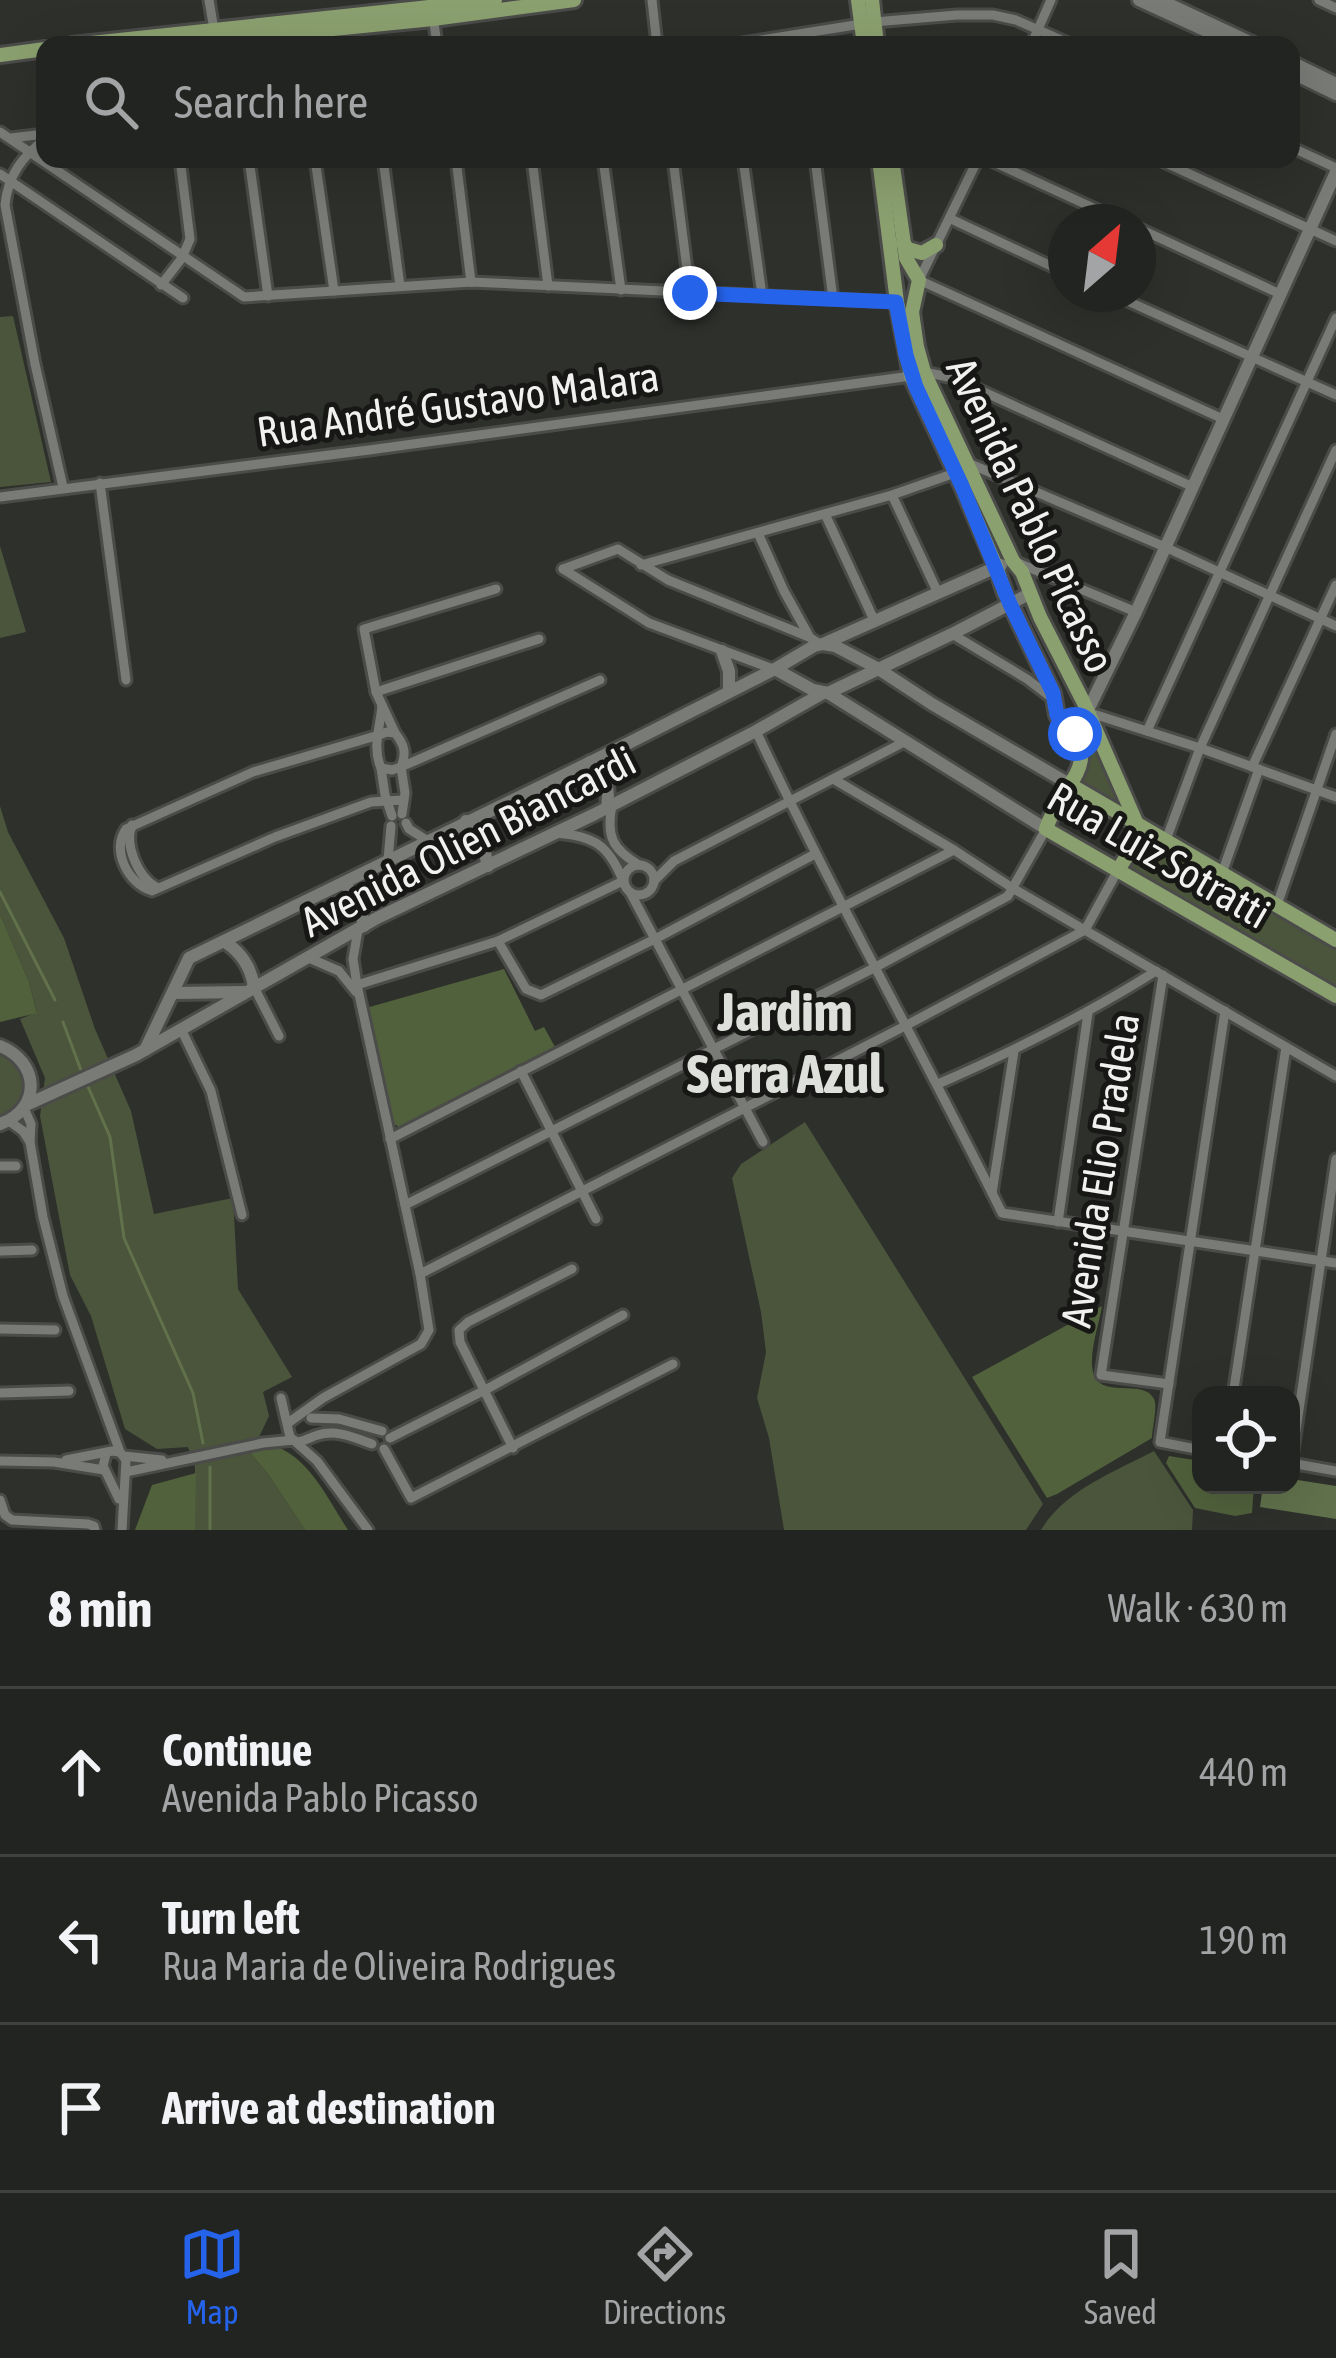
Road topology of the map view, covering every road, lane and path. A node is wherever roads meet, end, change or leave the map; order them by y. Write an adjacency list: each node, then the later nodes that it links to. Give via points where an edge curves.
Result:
1 (209, 0): 16 (street)
2 (495, 0): 13 (main road)
3 (574, 0): 11 (main road)
4 (652, 0): 19 (street)
5 (858, 0): 14 (main road)
6 (872, 0): 14 (main road)
7 (1051, 0): 15 (street)
8 (1139, 0): 25 (street)
9 (1160, 0): 26 (street)
10 (1319, 0): 12 (street)
11 (546, 2): 13 (main road)
12 (1336, 8)
13 (432, 9): 16 (main road); 18 (main road)
14 (868, 24): 15 (street, via 993,15); 20 (street); 21 (main road); 22 (main road)
15 (1038, 29): 23 (street); 24 (street)
16 (214, 30): 17 (main road)
17 (157, 36)
18 (269, 36)
19 (656, 36)
20 (789, 36)
21 (866, 36)
22 (873, 36)
23 (1035, 36)
24 (1053, 36)
25 (1217, 36)
26 (1237, 36)
27 (36, 51): 29 (main road)
28 (36, 58): 29 (main road)
29 (0, 60)
30 (1300, 66): 32 (street)
31 (1300, 76): 33 (street)
32 (1336, 84)
33 (1336, 94)
34 (6, 138): 35 (street); 37 (street); 57 (street)
35 (36, 139)
36 (36, 146): 37 (street)
37 (29, 152): 39 (street); 57 (street)
38 (1300, 152): 56 (street)
39 (36, 157)
40 (53, 168): 65 (street)
41 (181, 168): 65 (street, via 190,239)
42 (250, 168): 80 (street)
43 (316, 168): 76 (street)
44 (384, 168): 72 (street)
45 (457, 168): 70 (street)
46 (533, 168): 73 (street)
47 (604, 168): 74 (street)
48 (674, 168): 77 (street)
49 (744, 168): 79 (street)
50 (816, 168): 83 (street)
51 (879, 168): 68 (main road, Avenida Pablo Picasso)
52 (893, 168): 63 (main road)
53 (977, 168): 59 (street)
54 (1002, 168): 58 (street)
55 (1177, 168): 60 (street)
56 (1336, 170): 60 (street)
57 (8, 175): 71 (street); 95 (street, via 4,205)
58 (1083, 204)
59 (951, 219): 64 (street); 66 (street)
60 (1310, 229): 62 (street); 78 (street)
61 (1156, 237): 78 (street)
62 (1336, 241)
63 (903, 243): 64 (main road, via 922,253); 67 (main road)
64 (936, 244): 67 (street); 69 (street)
65 (182, 258): 71 (street); 80 (street, via 244,297)
66 (1048, 265)
67 (909, 266): 68 (main road); 69 (main road)
68 (894, 276): 84 (main road, Avenida Pablo Picasso)
69 (920, 280): 75 (street); 81 (main road, Avenida Pablo Picasso)
70 (471, 282): 72 (street); 73 (street)
71 (161, 285): 82 (street)
72 (400, 286): 76 (street)
73 (548, 286): 74 (street)
74 (621, 290): 77 (street)
75 (942, 291): 81 (street); 91 (street)
76 (334, 292): 80 (street)
77 (690, 293): 79 (street)
78 (1280, 294): 87 (street)
79 (762, 295): 83 (street)
80 (268, 296)
81 (916, 297): 84 (main road); 88 (main road, Avenida Pablo Picasso)
82 (183, 298)
83 (833, 299): 84 (street)
84 (896, 302): 88 (main road, Avenida Pablo Picasso)
85 (1152, 312): 87 (street)
86 (1336, 318): 89 (street)
87 (1252, 357): 89 (street); 91 (street)
88 (918, 374): 93 (main road, Avenida Pablo Picasso); 94 (street, Rua André Gustavo Malara); 96 (street, via 952,378)
89 (1306, 382): 90 (street); 106 (street)
90 (1336, 395)
91 (1223, 419): 96 (street)
92 (1336, 450): 114 (street)
93 (960, 467): 97 (street); 101 (street); 103 (main road, Avenida Pablo Picasso); 105 (main road, Avenida Pablo Picasso)
94 (100, 484): 95 (street, Rua André Gustavo Malara); 131 (street)
95 (63, 487): 98 (street, Rua André Gustavo Malara)
96 (1193, 487): 101 (street)
97 (892, 495): 99 (street); 112 (street)
98 (0, 497)
99 (825, 514): 100 (street); 119 (street)
100 (758, 533): 102 (street); 111 (street)
101 (1165, 548): 106 (street); 116 (street)
102 (685, 554): 104 (street); 108 (street)
103 (1013, 560): 105 (street); 107 (street); 113 (main road, Avenida Pablo Picasso)
104 (641, 565): 108 (street); 125 (street, via 618,549 563,568 649,623)
105 (996, 566): 112 (street); 115 (main road, Avenida Pablo Picasso)
106 (1219, 572): 114 (street); 145 (street)
107 (1049, 574): 113 (street); 116 (street)
108 (668, 580): 117 (street)
109 (1336, 585): 118 (street)
110 (496, 589): 137 (street, via 364,629)
111 (784, 591): 117 (street, via 780,611); 123 (street)
112 (938, 592): 119 (street)
113 (1029, 593): 115 (street); 136 (main road, Avenida Pablo Picasso)
114 (1270, 596): 118 (street); 152 (street)
115 (1010, 604): 121 (street); 140 (main road, Avenida Pablo Picasso)
116 (1136, 612): 130 (street)
117 (764, 618): 123 (street)
118 (1321, 619): 120 (street); 158 (street)
119 (874, 620): 123 (street)
120 (1336, 626)
121 (952, 634): 127 (street); 140 (street)
122 (539, 639): 137 (street)
123 (817, 642): 124 (street); 126 (street)
124 (840, 650): 128 (street); 134 (street, via 848,660)
125 (722, 651): 129 (street); 138 (street)
126 (805, 653): 129 (street); 133 (street)
127 (902, 658): 128 (street); 135 (street)
128 (878, 668): 134 (street); 135 (street)
129 (775, 669): 133 (street); 138 (street)
130 (1105, 676): 136 (street, via 1095,687); 142 (street)
131 (125, 680)
132 (600, 680): 154 (street)
133 (805, 684): 139 (street)
134 (843, 684): 139 (street)
135 (903, 686): 160 (street)
136 (1075, 689): 140 (main road); 142 (main road, Avenida Pablo Picasso)
137 (376, 692): 141 (street)
138 (729, 692): 155 (street)
139 (825, 693): 144 (street, Avenida Olien Biancardi); 150 (street, Rua Luiz Sotratti)
140 (1054, 697): 143 (main road, Avenida Pablo Picasso)
141 (382, 706): 146 (street); 148 (street)
142 (1087, 712): 143 (main road); 145 (street); 170 (main road, Avenida Pablo Picasso)
143 (1068, 724): 160 (main road, Avenida Pablo Picasso, via 1083,754)
144 (756, 731): 162 (street, Avenida Olien Biancardi); 166 (street)
145 (1147, 731): 152 (street)
146 (395, 733): 148 (street); 153 (street)
147 (1336, 734): 161 (street)
148 (379, 735): 149 (street); 151 (street)
149 (357, 740): 151 (street); 165 (street, via 254,772 132,825 119,841 130,874 152,892 275,837)
150 (906, 741): 159 (street); 171 (street, Rua Luiz Sotratti)
151 (374, 747): 157 (street)
152 (1200, 748): 158 (street); 173 (street)
153 (406, 754): 154 (street); 156 (street)
154 (425, 758): 156 (street)
155 (596, 759): 162 (street); 167 (street); 168 (street)
156 (401, 767): 157 (street); 164 (street)
157 (381, 768): 165 (street)
158 (1256, 768): 161 (street); 182 (street)
159 (835, 780): 166 (street); 175 (street)
160 (1070, 784): 170 (main road); 171 (main road)
161 (1315, 790): 163 (street); 189 (street)
162 (627, 797): 167 (street, Avenida Olien Biancardi)
163 (1336, 797)
164 (403, 800): 165 (street); 169 (street)
165 (387, 802): 169 (street)
166 (790, 803): 176 (street); 178 (street)
167 (609, 806): 172 (street, Avenida Olien Biancardi); 180 (street, via 612,841)
168 (473, 818): 174 (street); 179 (street)
169 (399, 824): 174 (street); 177 (street)
170 (1137, 824): 173 (main road); 181 (main road)
171 (1046, 829): 181 (main road, Rua Luiz Sotratti); 187 (street)
172 (556, 833): 179 (street, Avenida Olien Biancardi); 184 (street, via 600,844)
173 (1166, 840): 182 (main road)
174 (428, 841): 177 (street)
175 (954, 850): 187 (street); 190 (street)
176 (815, 854): 190 (street); 195 (street)
177 (388, 860): 183 (street)
178 (674, 861): 180 (street); 186 (street)
179 (493, 864): 191 (street, Avenida Olien Biancardi)
180 (641, 865): 184 (street); 186 (street, via 651,871)
181 (1118, 870): 194 (street); 205 (main road, Rua Luiz Sotratti)
182 (1222, 873): 189 (main road)
183 (359, 875): 185 (street); 191 (street)
184 (623, 881): 188 (street); 197 (street)
185 (344, 883): 192 (street, via 359,902); 198 (street)
186 (652, 886): 188 (street); 193 (street)
187 (1014, 889): 194 (street); 200 (street)
188 (631, 894): 193 (street)
189 (1277, 905): 196 (main road)
190 (842, 907): 200 (street); 202 (street)
191 (377, 918): 192 (street, Avenida Olien Biancardi)
192 (361, 928): 199 (street, Avenida Olien Biancardi); 204 (street, via 353,959)
193 (649, 928): 195 (street)
194 (1085, 930): 201 (street); 209 (street)
195 (655, 939): 197 (street, via 541,995 526,989); 202 (street)
196 (1336, 939)
197 (498, 941): 204 (street)
198 (225, 942): 203 (street, via 242,956); 206 (street, via 189,958)
199 (309, 958): 203 (street, Avenida Olien Biancardi); 204 (street, via 339,970)
200 (874, 968): 209 (street); 214 (street)
201 (1160, 973): 207 (street); 208 (street); 238 (street, Avenida Elio Pradela)
202 (683, 988): 214 (street); 217 (street)
203 (250, 990): 206 (street); 210 (street, Avenida Olien Biancardi); 211 (street)
204 (358, 991): 226 (street)
205 (1336, 996)
206 (172, 999): 210 (street, via 170,1018); 213 (street)
207 (1225, 1011): 215 (street); 239 (street)
208 (1088, 1013): 216 (street); 237 (street)
209 (905, 1027): 220 (street); 223 (street)
210 (181, 1029): 213 (street, Avenida Olien Biancardi); 235 (street, via 211,1091)
211 (279, 1036)
212 (0, 1046): 219 (street, via 14,1052)
213 (150, 1047): 221 (street, Avenida Olien Biancardi)
214 (713, 1047): 223 (street); 225 (street)
215 (1286, 1047): 218 (street); 242 (street)
216 (1014, 1051): 220 (street); 233 (street)
217 (521, 1071): 225 (street); 226 (street)
218 (1336, 1076)
219 (31, 1080): 221 (street); 222 (street)
220 (938, 1084): 233 (street)
221 (74, 1085): 222 (street, Avenida Olien Biancardi)
222 (25, 1107): 224 (street, Avenida Olien Biancardi); 227 (street)
223 (745, 1108): 228 (street); 232 (street)
224 (5, 1122): 227 (street)
225 (552, 1130): 232 (street); 234 (street)
226 (390, 1138): 234 (street)
227 (30, 1142): 269 (street, via 63,1296)
228 (763, 1142)
229 (1336, 1159): 243 (street)
230 (0, 1166): 231 (street)
231 (16, 1166)
232 (583, 1190): 236 (street); 246 (street)
233 (992, 1193): 237 (street, via 1001,1213)
234 (405, 1205): 246 (street)
235 (242, 1215)
236 (596, 1219)
237 (1058, 1222): 238 (street)
238 (1123, 1231): 239 (street); 251 (street, Avenida Elio Pradela, via 1101,1375)
239 (1189, 1242): 242 (street); 251 (street)
240 (32, 1250): 241 (street)
241 (0, 1251)
242 (1255, 1251): 243 (street); 252 (street)
243 (1320, 1261): 244 (street); 257 (street)
244 (1336, 1263)
245 (572, 1269): 253 (street, via 459,1330)
246 (421, 1274): 258 (street, via 425,1340)
247 (623, 1315): 253 (street)
248 (0, 1329): 249 (street)
249 (55, 1330)
250 (673, 1364): 266 (street)
251 (1169, 1384): 267 (street, via 1160,1442)
252 (1234, 1386)
253 (485, 1390): 261 (street); 266 (street)
254 (70, 1391): 255 (street)
255 (0, 1393)
256 (280, 1396): 258 (street)
257 (1300, 1400)
258 (298, 1419): 259 (street); 262 (street, via 315,1426); 263 (street); 264 (street)
259 (339, 1419): 260 (street); 261 (street)
260 (336, 1432): 262 (street); 265 (street)
261 (386, 1435): 265 (street, via 375,1434); 268 (street)
262 (312, 1437): 263 (street); 272 (street)
263 (295, 1441): 264 (street); 272 (street)
264 (263, 1443): 271 (street)
265 (372, 1444): 268 (street)
266 (513, 1448): 268 (street, via 411,1498)
267 (1192, 1448)
268 (384, 1449)
269 (114, 1453): 271 (street); 273 (street); 276 (street, via 103,1462); 277 (street)
270 (0, 1461): 273 (street)
271 (167, 1461): 277 (street)
272 (317, 1461): 283 (street)
273 (54, 1462): 276 (street)
274 (1300, 1465): 275 (street)
275 (1336, 1471)
276 (107, 1473): 277 (street); 279 (street)
277 (124, 1473): 279 (street)
278 (0, 1501): 280 (street, via 12,1520)
279 (122, 1504): 282 (street)
280 (40, 1526): 281 (street)
281 (91, 1527)
282 (122, 1530)
283 (368, 1530)

